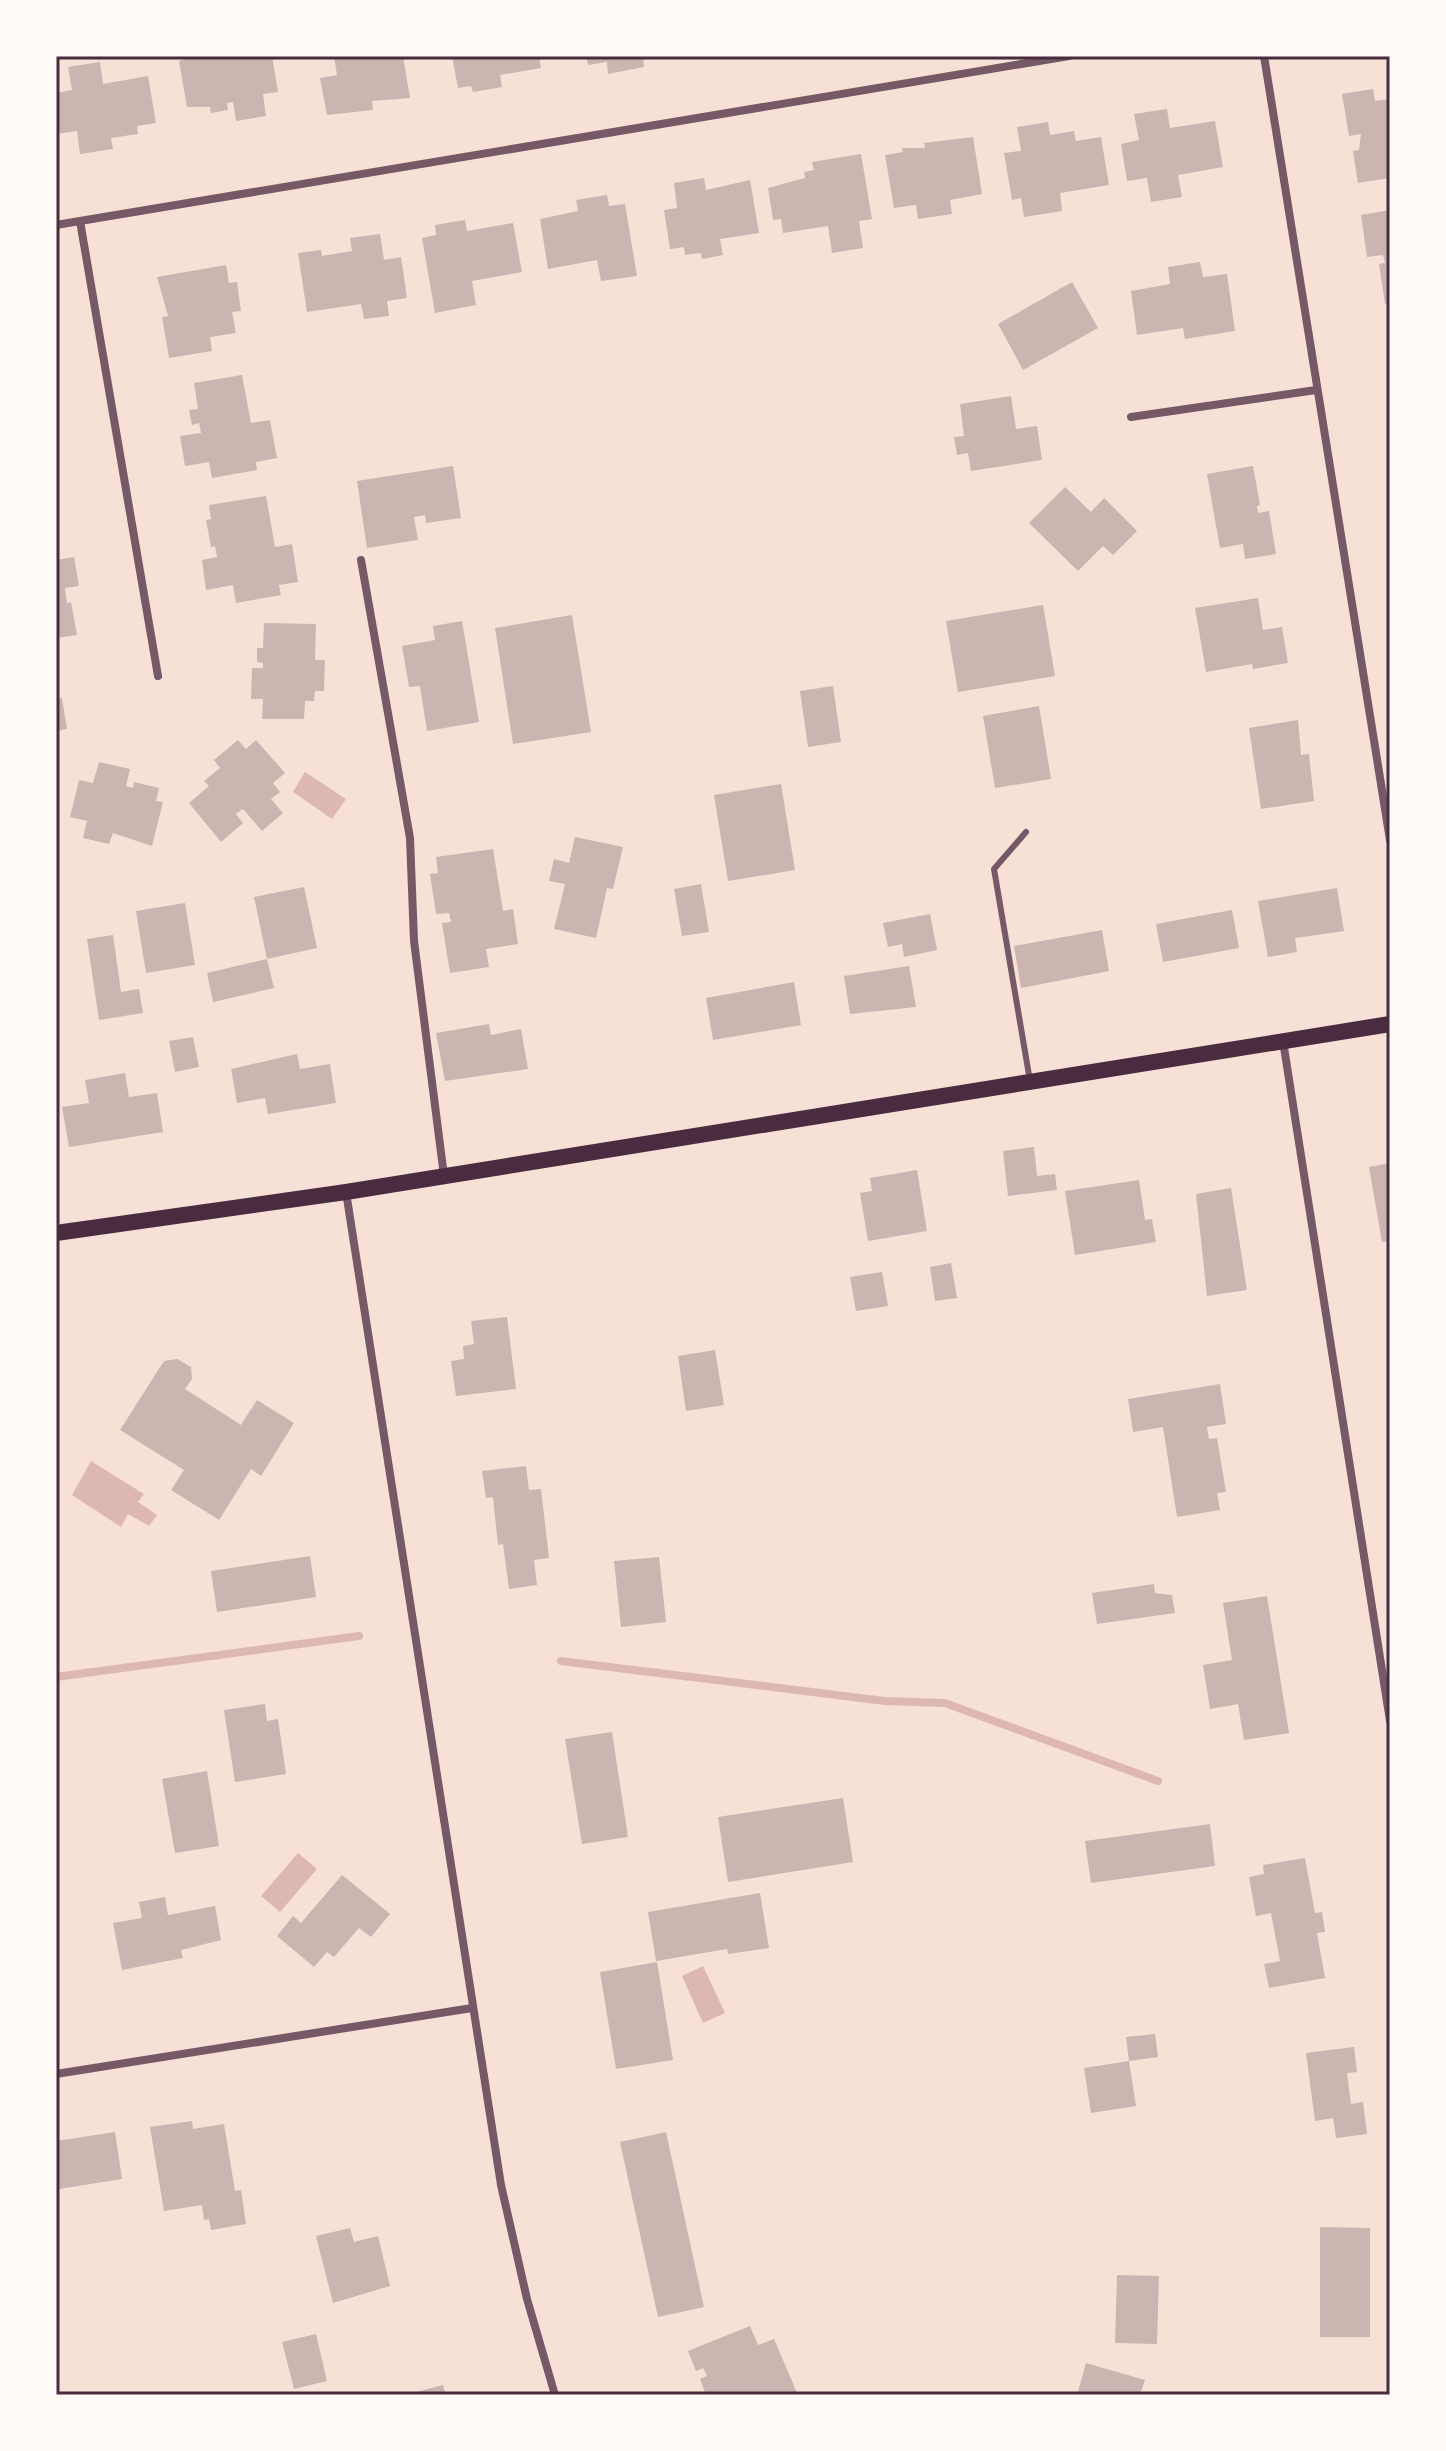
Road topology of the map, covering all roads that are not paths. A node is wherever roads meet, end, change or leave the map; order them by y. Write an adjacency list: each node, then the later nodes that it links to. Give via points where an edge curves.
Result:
1 (1069, 56): 3 (street)
2 (1264, 56): 5 (street)
3 (80, 221): 4 (street); 8 (street)
4 (56, 225)
5 (1316, 390): 6 (street); 10 (street)
6 (1131, 417)
7 (361, 560): 14 (street, via 410,838 414,941)
8 (158, 676)
9 (1026, 832): 13 (lane, via 994,869)
10 (1390, 840)
11 (1390, 1024): 12 (main road)
12 (1283, 1040): 13 (main road); 17 (street)
13 (1030, 1081): 14 (main road)
14 (444, 1176): 15 (main road)
15 (346, 1192): 16 (main road); 18 (street)
16 (56, 1233)
17 (1390, 1721)
18 (472, 2008): 19 (street); 20 (street, via 501,2185)
19 (56, 2074)
20 (555, 2395)

